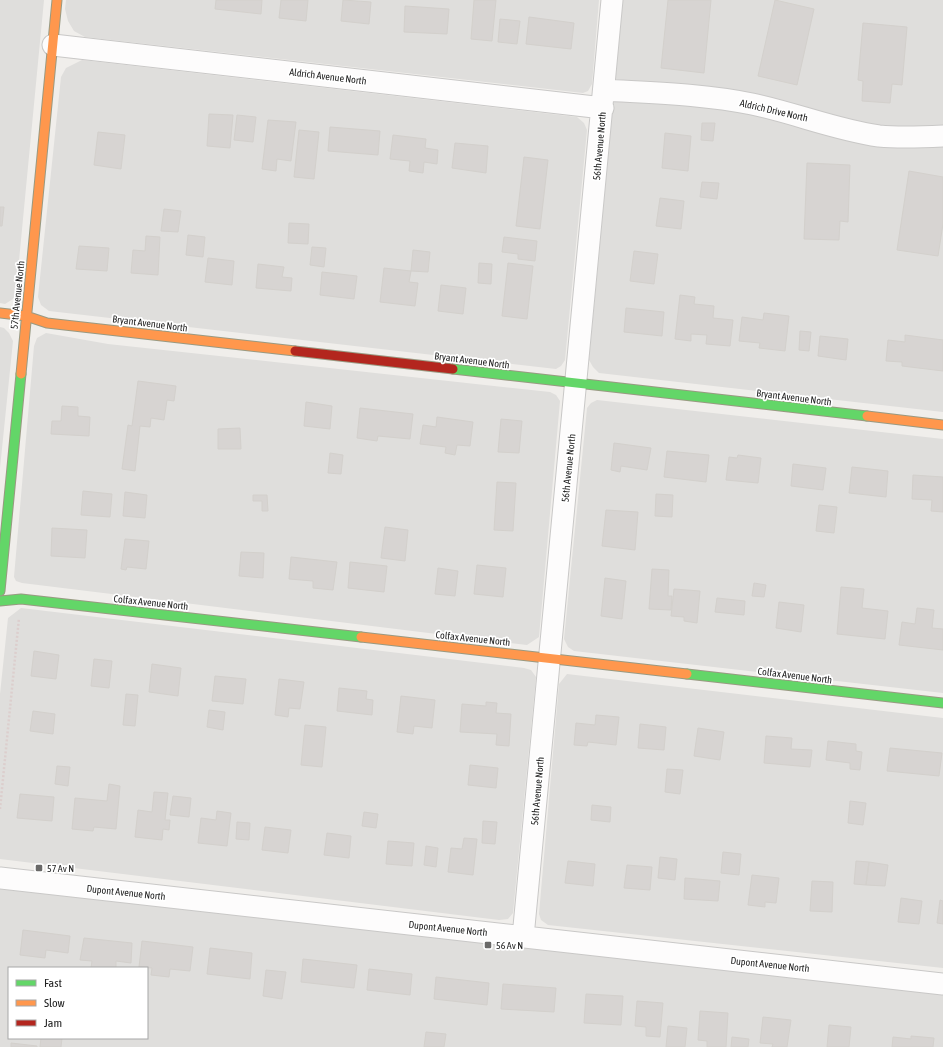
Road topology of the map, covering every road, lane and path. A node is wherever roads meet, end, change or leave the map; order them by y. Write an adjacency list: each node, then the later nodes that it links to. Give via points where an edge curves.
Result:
1 (57, 0): 3 (street, 57th Avenue North)
2 (612, 0): 4 (street, 56th Avenue North)
3 (53, 45): 4 (street, Aldrich Avenue North); 7 (street, 57th Avenue North)
4 (603, 99): 5 (street, Aldrich Drive North, via 673,93 726,99 770,108 879,136); 8 (street, 56th Avenue North)
5 (943, 136)
6 (0, 313): 7 (street, Bryant Avenue North)
7 (26, 316): 8 (street, Bryant Avenue North, via 47,323); 10 (street, 57th Avenue North)
8 (576, 383): 9 (street, Bryant Avenue North); 13 (street, 56th Avenue North)
9 (943, 425)
10 (0, 591)
11 (0, 601): 13 (street, Colfax Avenue North, via 21,599)
12 (18, 625): 15 (path)
13 (549, 658): 14 (street, Colfax Avenue North); 17 (street, 56th Avenue North)
14 (943, 703)
15 (0, 809)
16 (0, 878): 17 (street, Dupont Avenue North)
17 (523, 937): 18 (street, Dupont Avenue North)
18 (943, 984)

